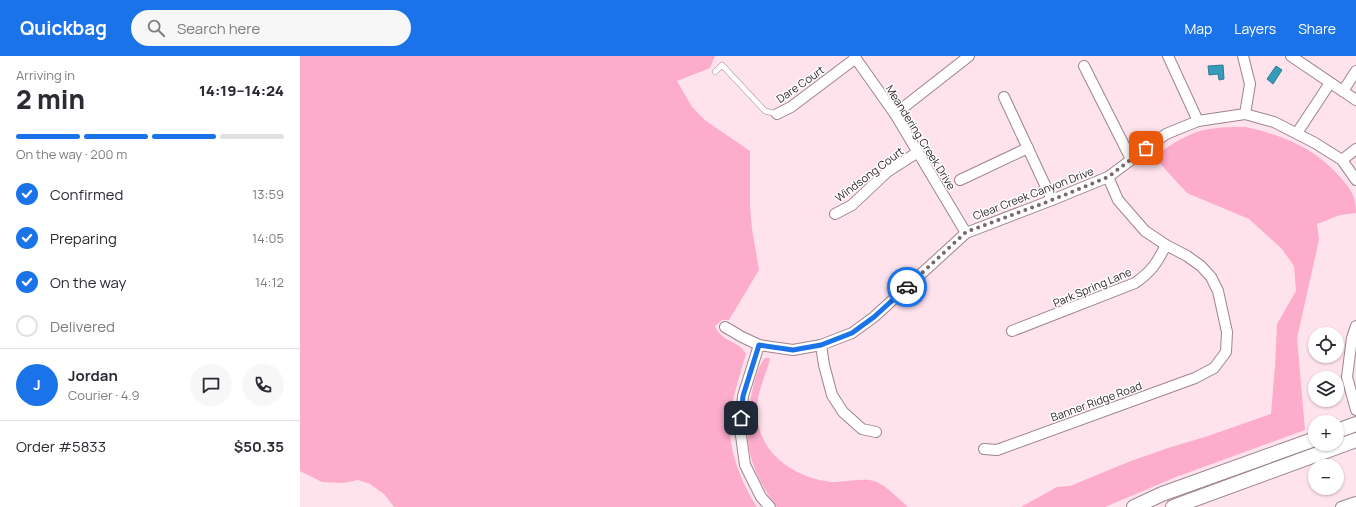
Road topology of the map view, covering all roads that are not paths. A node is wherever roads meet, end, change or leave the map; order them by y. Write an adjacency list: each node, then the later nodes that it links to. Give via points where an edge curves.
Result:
1 (969, 56): 14 (street)
2 (1168, 56): 16 (street)
3 (1243, 56): 15 (street, via 1250,84)
4 (1292, 56): 9 (street)
5 (855, 57): 13 (street, Dare Court, via 791,107); 14 (street, Meandering Creek Drive)
6 (1084, 66): 21 (street)
7 (1356, 71): 10 (street)
8 (715, 72): 13 (lane, via 722,65 765,111)
9 (1330, 83): 10 (street); 17 (street)
10 (1343, 91): 12 (street)
11 (1004, 97): 18 (street)
12 (1356, 100)
13 (777, 114)
14 (895, 114): 20 (street, Meandering Creek Drive)
15 (1245, 114): 16 (street, Clear Creek Canyon Drive); 17 (street, Clear Creek Canyon Drive, via 1274,122)
16 (1198, 120): 21 (street, Clear Creek Canyon Drive, via 1166,134)
17 (1297, 133): 22 (street, Clear Creek Canyon Drive)
18 (1028, 148): 24 (street); 26 (street)
19 (1356, 149): 22 (street)
20 (918, 152): 27 (street, Windsong Court, via 887,172 852,205); 28 (street, Meandering Creek Drive)
21 (1131, 159): 23 (street, Clear Creek Canyon Drive)
22 (1342, 160): 25 (street, Clear Creek Canyon Drive)
23 (1108, 177): 26 (street, Clear Creek Canyon Drive); 29 (street, via 1118,200 1133,218 1145,232)
24 (960, 180)
25 (1356, 180)
26 (1052, 200): 28 (street, Clear Creek Canyon Drive)
27 (835, 214)
28 (966, 232): 34 (street, Clear Creek Canyon Drive, via 874,317 852,333)
29 (1166, 245): 32 (street, Park Spring Lane, via 1147,275 1135,283); 41 (street, Banner Ridge Road, via 1201,266 1211,277 1218,291 1227,332 1226,352 1214,368 1195,378 997,450)
30 (1356, 326): 35 (street, via 1347,377)
31 (725, 327): 33 (street, Clear Creek Canyon Drive)
32 (1012, 331)
33 (759, 345): 34 (street, Clear Creek Canyon Drive, via 793,350); 43 (street, via 743,396 740,428 745,465 761,497)
34 (821, 345): 38 (street, via 832,395 843,412 862,429)
35 (1356, 410)
36 (1356, 424): 37 (main road)
37 (1344, 428)
38 (876, 432)
39 (1356, 440): 45 (main road)
40 (1308, 442): 44 (main road, via 1162,494)
41 (984, 449)
42 (1356, 502): 46 (street)
43 (770, 507)
44 (1134, 507)
45 (1173, 507)
46 (1341, 507)

